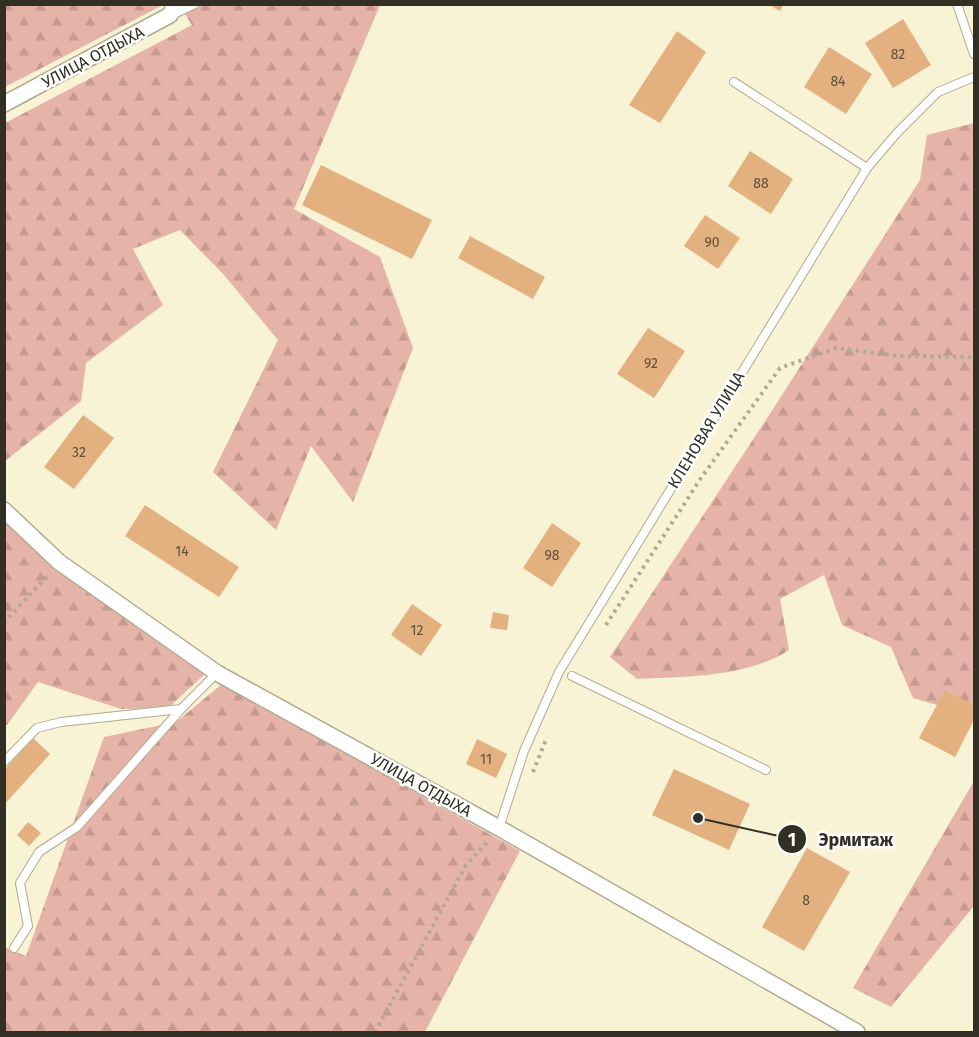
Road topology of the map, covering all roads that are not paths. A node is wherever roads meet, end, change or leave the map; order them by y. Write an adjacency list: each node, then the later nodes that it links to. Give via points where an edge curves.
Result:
1 (195, 4): 3 (lane)
2 (957, 4): 4 (lane)
3 (173, 10): 7 (street, УЛИЦА ОТДЫХА)
4 (975, 54)
5 (975, 77): 8 (lane, КЛЕНОВАЯ УЛИЦА, via 938,92)
6 (734, 82): 8 (lane)
7 (4, 104)
8 (867, 168): 15 (lane, КЛЕНОВАЯ УЛИЦА, via 559,672 524,751)
9 (4, 510): 10 (street, УЛИЦА ОТДЫХА, via 59,562)
10 (217, 673): 12 (lane); 15 (street, УЛИЦА ОТДЫХА)
11 (572, 676): 14 (lane)
12 (181, 709): 13 (lane, via 37,728); 16 (lane, via 77,827 39,852 20,882 28,926)
13 (4, 762)
14 (766, 770)
15 (499, 828): 17 (street, УЛИЦА ОТДЫХА)
16 (14, 948)
17 (857, 1032)

